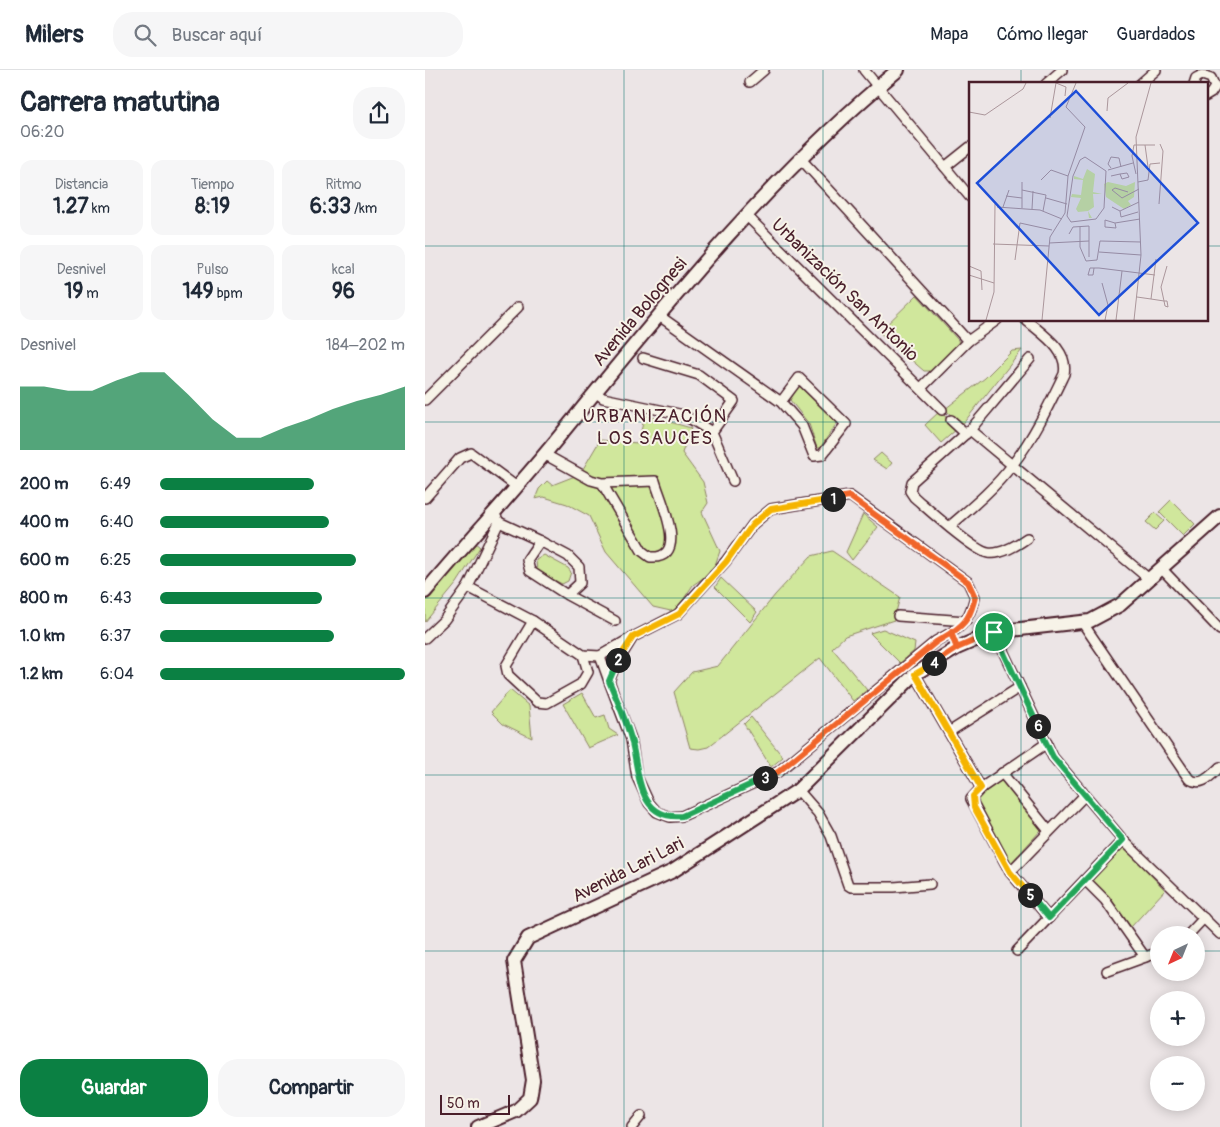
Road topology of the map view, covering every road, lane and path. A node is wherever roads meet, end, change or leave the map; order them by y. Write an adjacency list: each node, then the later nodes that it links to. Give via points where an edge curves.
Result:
1 (764, 70): 6 (street)
2 (864, 70): 10 (street)
3 (898, 70): 10 (street, Avenida Bolognesi)
4 (1062, 70): 7 (street)
5 (1156, 70): 8 (street)
6 (750, 82)
7 (1048, 82)
8 (1142, 82)
9 (1194, 82): 11 (street, via 1199,76 1209,76 1215,84)
10 (878, 86): 13 (street, Avenida Bolognesi); 14 (street)
11 (1213, 94)
12 (969, 148): 14 (street)
13 (800, 158): 16 (street, Avenida Bolognesi); 21 (street)
14 (945, 167): 15 (street)
15 (969, 196)
16 (747, 216): 18 (street, Avenida Bolognesi); 24 (street, Urbanización San Antonio)
17 (518, 307): 26 (street)
18 (658, 315): 25 (street, Avenida Bolognesi); 27 (street)
19 (996, 321): 21 (street)
20 (1027, 321): 33 (street, via 1055,346 1066,364 1065,374)
21 (968, 341): 24 (street)
22 (643, 358): 30 (street, via 699,375 734,401)
23 (1030, 359): 31 (street)
24 (921, 388): 28 (street, Urbanización San Antonio)
25 (595, 392): 30 (street, via 603,398 684,415); 32 (street, Avenida Bolognesi)
26 (425, 400)
27 (781, 402): 27 (street, via 799,378 845,424 822,455 814,456 802,426)
28 (942, 410)
29 (951, 420): 31 (street)
30 (712, 432): 34 (street)
31 (968, 432): 33 (street); 40 (street, via 910,487 914,497)
32 (544, 454): 35 (street); 36 (street, Avenida Bolognesi)
33 (1013, 465): 40 (street, via 988,493); 44 (street)
34 (733, 480)
35 (602, 483): 35 (street, via 655,481 672,537 671,549 665,555 651,557 642,551)
36 (517, 487): 37 (street, via 471,453 460,458); 39 (street, Avenida Bolognesi)
37 (425, 498)
38 (1220, 516): 43 (street, Avenida Lari Lari)
39 (497, 517): 42 (street); 45 (street); 46 (street, Avenida Bolognesi)
40 (950, 526): 41 (street, via 987,553 1015,546)
41 (1027, 538)
42 (540, 541): 47 (street, via 527,560 530,571); 47 (street, via 579,566 580,583)
43 (1161, 568): 44 (street, Avenida Lari Lari); 53 (street)
44 (1149, 579): 52 (street, Avenida Lari Lari, via 1120,605)
45 (468, 587): 50 (street); 57 (street, via 444,620)
46 (425, 592)
47 (567, 595): 49 (street)
48 (898, 616): 51 (street)
49 (615, 620)
50 (533, 621): 59 (street); 59 (street, via 506,666 507,675 537,702 547,703 581,684 588,672)
51 (966, 622): 55 (street); 56 (street, via 975,597 968,582 849,496 771,509 753,524 726,562 679,614)
52 (1082, 622): 54 (street, Avenida Lari Lari); 66 (street, via 1189,779 1202,782)
53 (1220, 630)
54 (994, 632): 58 (street, Avenida Lari Lari); 63 (street)
55 (951, 633): 58 (street); 62 (street, via 778,772 682,816 670,817 657,812 649,803 637,777 631,739)
56 (633, 637): 60 (street); 62 (street)
57 (425, 638)
58 (957, 648): 61 (street, Avenida Lari Lari)
59 (583, 656): 60 (street)
60 (600, 656): 62 (street)
61 (915, 674): 64 (street); 69 (street, Avenida Lari Lari)
62 (609, 681)
63 (1020, 687): 64 (street); 65 (street)
64 (949, 732): 68 (street)
65 (1047, 743): 67 (street); 70 (street, via 1053,757)
66 (1220, 767)
67 (1002, 773): 68 (street); 71 (street)
68 (981, 788): 73 (street, via 973,796 972,803)
69 (798, 790): 75 (street, via 818,813 831,836 848,885 894,887); 85 (street, Avenida Lari Lari, via 673,871 528,938 513,961 533,1080 530,1098 516,1112)
70 (1085, 795): 71 (street); 72 (street)
71 (1049, 831): 73 (street)
72 (1123, 840): 74 (street); 77 (street)
73 (1010, 872): 76 (street)
74 (1085, 880): 76 (street); 82 (street, via 1105,900)
75 (930, 884)
76 (1049, 918): 80 (street)
77 (1203, 918): 78 (street); 79 (street)
78 (1196, 926)
79 (1220, 934)
80 (1017, 951)
81 (1150, 955): 82 (street)
82 (1145, 956): 83 (street)
83 (1107, 972)
84 (641, 1116): 86 (street)
85 (478, 1127)
86 (632, 1127)

